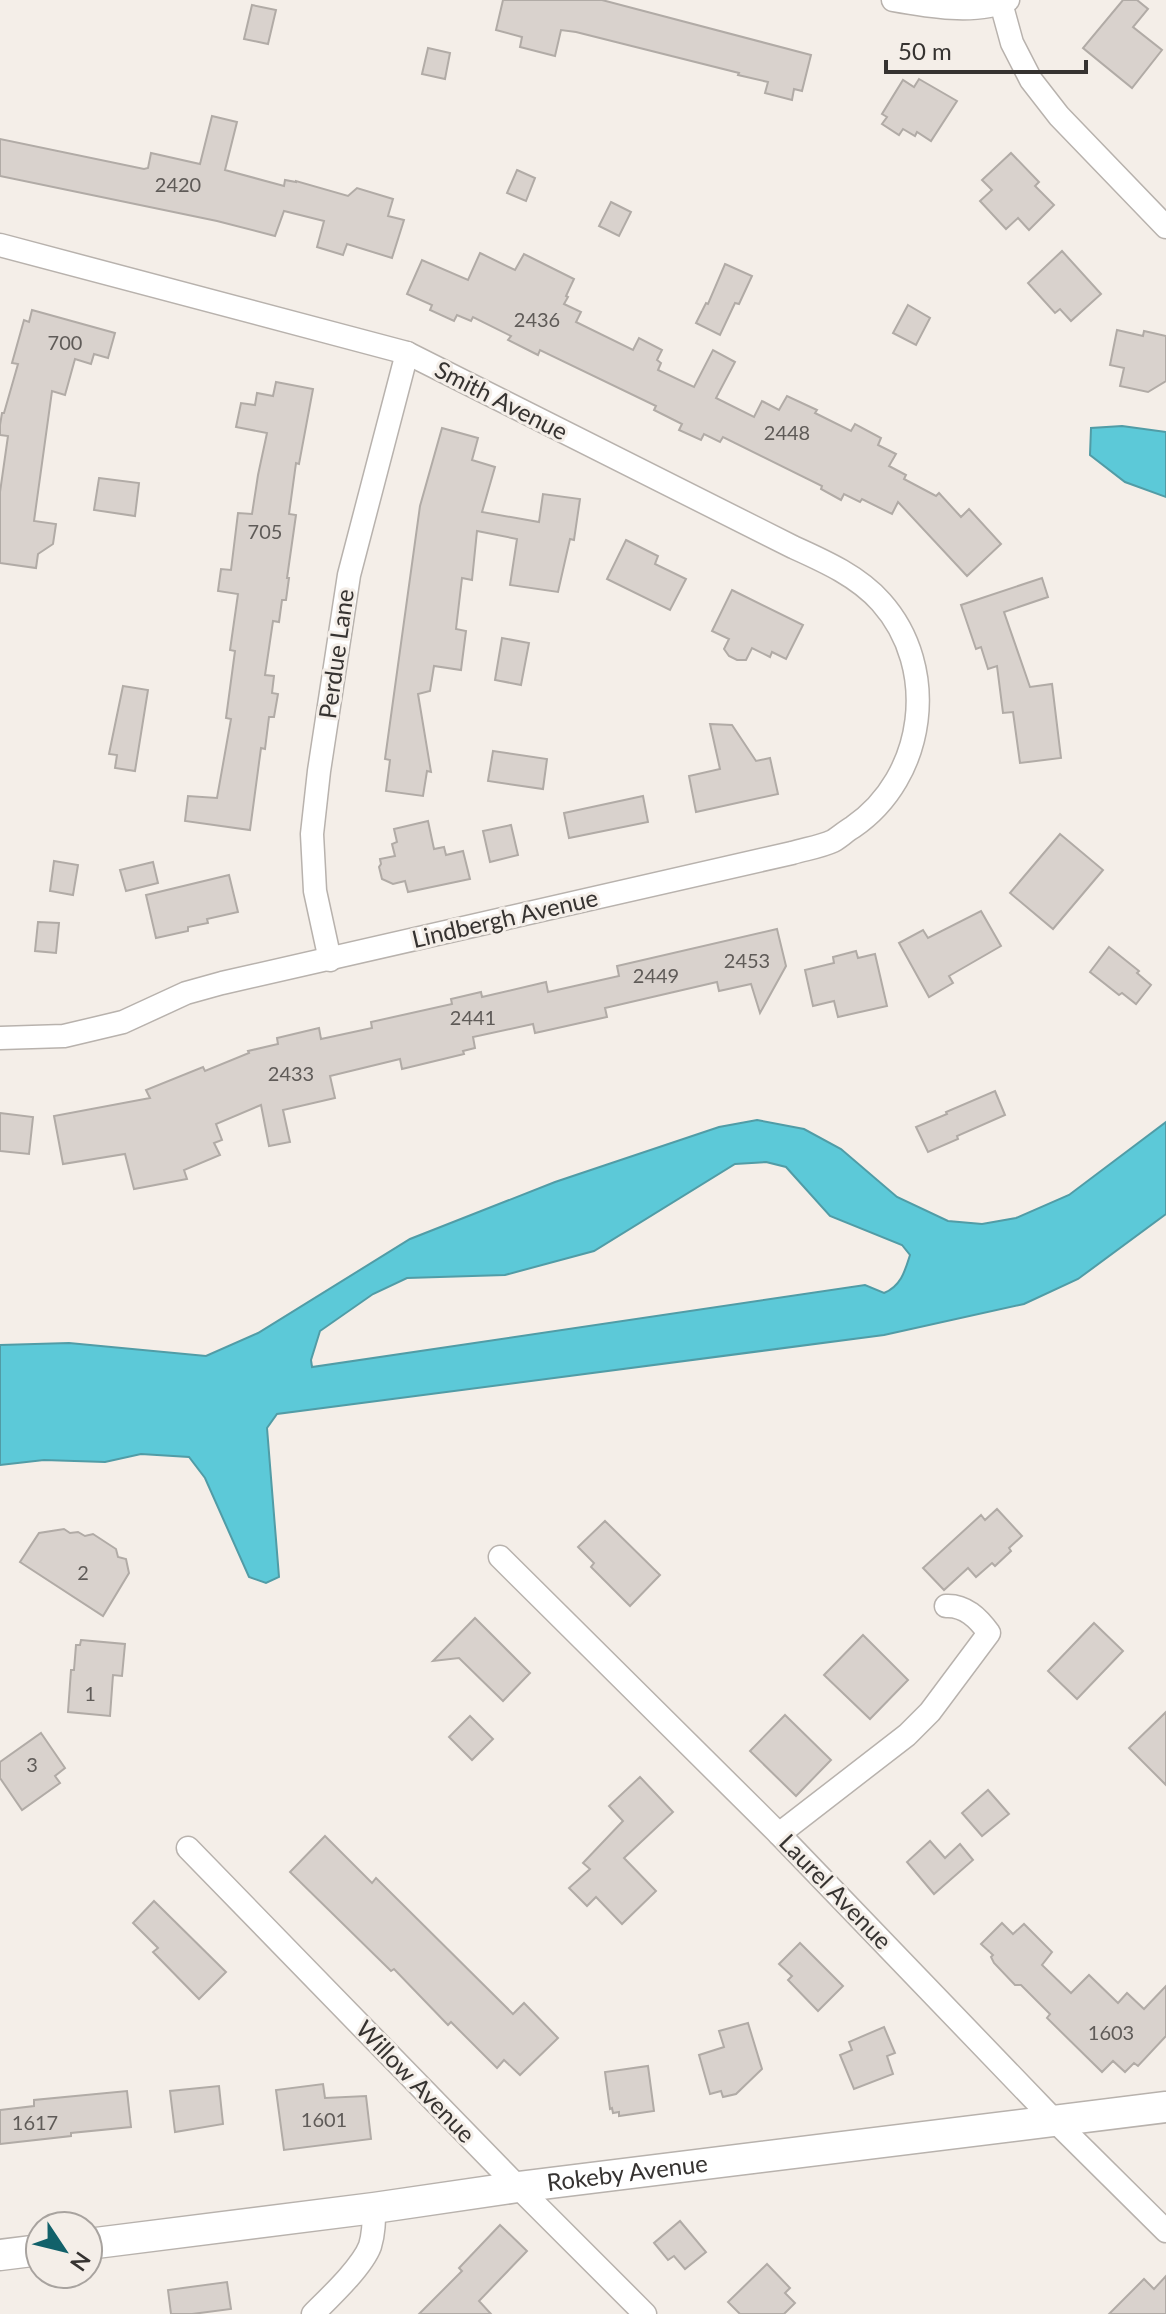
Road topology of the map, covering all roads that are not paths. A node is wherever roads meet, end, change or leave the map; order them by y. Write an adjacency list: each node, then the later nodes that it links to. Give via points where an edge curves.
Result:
1 (893, 0): 2 (street, via 968,8)
2 (1004, 2): 3 (street, via 1012,43 1031,80)
3 (1166, 227)
4 (0, 245): 5 (street, Smith Avenue)
5 (407, 353): 6 (street, Smith Avenue, via 828,562 889,613 905,636); 7 (street, Perdue Lane, via 349,575 319,771 312,834 315,891)
6 (919, 689): 7 (street, Lindbergh Avenue, via 907,762 865,819 833,841)
7 (330, 960): 8 (street, Lindbergh Avenue, via 186,993 123,1022 64,1036)
8 (0, 1038)
9 (500, 1557): 11 (street, Laurel Avenue)
10 (946, 1606): 11 (street, via 958,1606 989,1633 907,1735)
11 (779, 1834): 14 (street, Laurel Avenue)
12 (188, 1848): 15 (street, Willow Avenue)
13 (1166, 2107): 14 (street, Rokeby Avenue)
14 (1055, 2121): 15 (street, Rokeby Avenue); 17 (street, Laurel Avenue)
15 (518, 2187): 16 (street, Rokeby Avenue); 22 (street, Willow Avenue)
16 (374, 2208): 18 (street, Rokeby Avenue); 21 (street, via 369,2249)
17 (1166, 2231)
18 (104, 2242)
19 (24, 2252): 20 (street)
20 (0, 2255)
21 (313, 2314)
22 (645, 2314)

